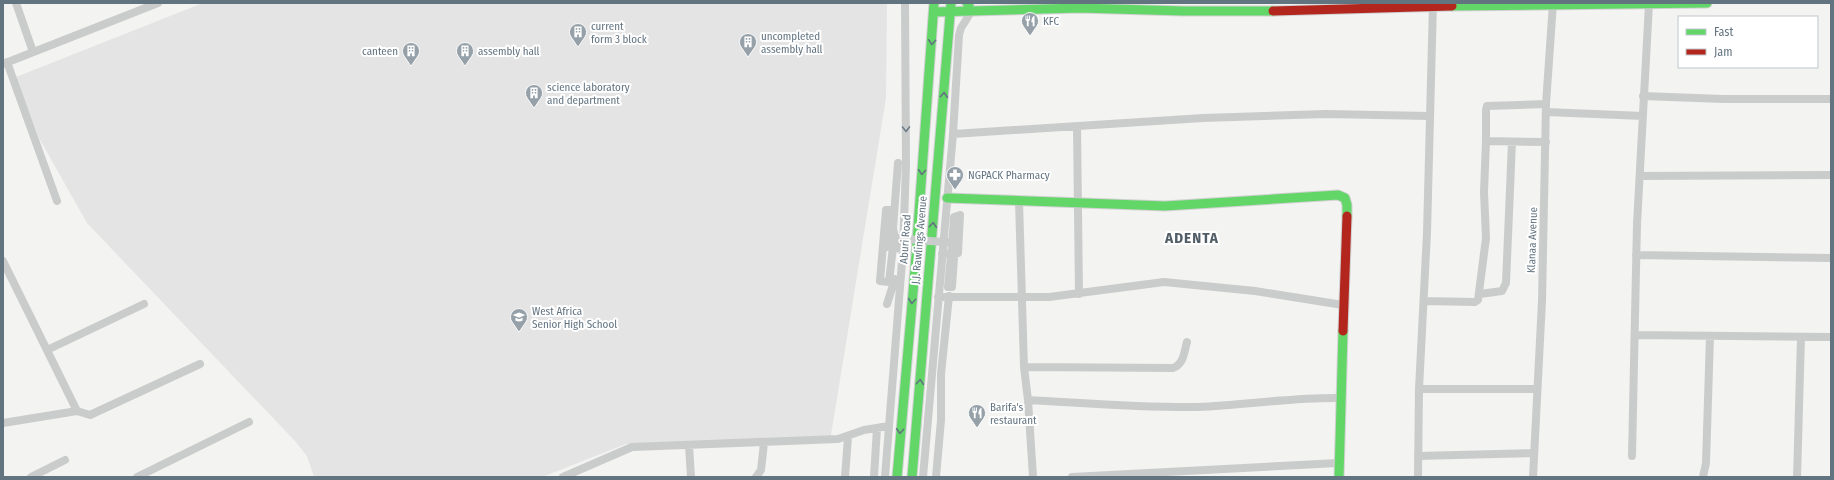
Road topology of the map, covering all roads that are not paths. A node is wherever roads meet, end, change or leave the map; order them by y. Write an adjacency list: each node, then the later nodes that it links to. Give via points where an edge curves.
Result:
1 (16, 3): 14 (street)
2 (158, 3): 14 (street)
3 (905, 3): 35 (street, one-way to 35, via 906,165)
4 (1608, 3): 6 (main road); 7 (main road)
5 (1707, 3): 7 (main road)
6 (1553, 4): 8 (main road); 18 (street, Klanaa Avenue)
7 (1649, 4): 16 (street)
8 (1433, 5): 13 (main road); 19 (street)
9 (934, 7): 10 (main road); 65 (main road, Aburi Road, one-way to 65)
10 (951, 7): 11 (main road); 27 (main road, J.J. Rawlings Avenue, one-way to 10)
11 (969, 7): 12 (main road, via 989,10); 22 (street, via 959,34)
12 (1183, 7): 13 (main road)
13 (1299, 7)
14 (33, 52): 15 (street)
15 (5, 63): 32 (street)
16 (1643, 96): 17 (street); 20 (street)
17 (1831, 99)
18 (1546, 108): 20 (street); 23 (street, via 1488,106); 25 (street, Klanaa Avenue)
19 (1429, 116): 21 (street, via 1326,114 1218,117); 45 (street)
20 (1643, 116): 30 (street)
21 (1077, 127): 22 (street); 34 (street)
22 (953, 134): 28 (street)
23 (1486, 141): 24 (street); 41 (street, via 1486,238)
24 (1512, 142): 25 (street); 41 (street, via 1506,283 1502,292)
25 (1546, 142): 60 (street, Klanaa Avenue, via 1542,301)
26 (898, 163): 35 (street, via 893,228)
27 (938, 164): 28 (main road); 49 (main road, J.J. Rawlings Avenue, one-way to 27)
28 (950, 165): 31 (street)
29 (1831, 175): 30 (street)
30 (1640, 176): 37 (street)
31 (947, 198): 33 (main road); 36 (street)
32 (57, 201)
33 (1019, 201): 34 (main road); 44 (street)
34 (1078, 204): 40 (street); 48 (main road, via 1165,206 1342,196 1347,205)
35 (900, 249): 36 (street, bridge, via 892,248 888,247 890,210 886,210 880,281 889,282 891,260 892,253 893,245 894,238 955,243 955,250 954,257 953,264 952,287 948,287 948,279 949,271 950,263 951,255 952,247 953,238 954,217 960,215 958,253 953,253 947,254); 47 (street); 63 (street)
36 (942, 254): 43 (street)
37 (1636, 255): 38 (street); 51 (street)
38 (1831, 258)
39 (3, 261): 56 (street)
40 (1079, 294): 44 (street); 48 (street, via 1164,282 1255,291)
41 (1480, 294): 45 (street, via 1475,302)
42 (949, 296): 43 (street); 44 (street); 89 (street)
43 (938, 297): 50 (street)
44 (1021, 297): 58 (street)
45 (1424, 301): 59 (street)
46 (144, 304): 56 (street)
47 (887, 304)
48 (1343, 305): 61 (main road)
49 (924, 327): 50 (main road); 87 (main road, J.J. Rawlings Avenue, one-way to 49)
50 (935, 329): 88 (street)
51 (1635, 335): 52 (street); 75 (street)
52 (1710, 336): 54 (street); 95 (street, via 1706,463)
53 (1831, 337): 54 (street)
54 (1801, 338): 96 (street)
55 (1187, 342): 58 (street, via 1179,366 1173,368)
56 (47, 350): 64 (street)
57 (200, 364): 64 (street, via 90,415)
58 (1024, 367): 62 (street)
59 (1419, 389): 60 (street); 74 (street)
60 (1536, 389): 73 (street, Klanaa Avenue)
61 (1341, 398): 62 (street, via 1199,407); 77 (main road)
62 (1028, 400): 90 (street)
63 (891, 410): 65 (main road); 68 (street)
64 (77, 412): 67 (street)
65 (902, 412): 86 (main road, Aburi Road, one-way to 86)
66 (249, 422): 79 (street)
67 (3, 423)
68 (889, 426): 69 (street); 85 (street)
69 (877, 428): 70 (street); 84 (street)
70 (848, 437): 71 (street); 83 (street)
71 (764, 443): 72 (street); 82 (street, via 761,470)
72 (689, 446): 80 (street, via 632,447); 81 (street)
73 (1534, 452): 74 (street); 94 (street, Klanaa Avenue)
74 (1418, 456): 93 (street)
75 (1632, 456)
76 (65, 460): 78 (street)
77 (1338, 463): 91 (street); 92 (main road)
78 (33, 477)
79 (137, 477)
80 (562, 477)
81 (691, 477)
82 (756, 477)
83 (845, 477)
84 (874, 477)
85 (885, 477)
86 (897, 477)
87 (912, 477)
88 (924, 477)
89 (936, 477)
90 (1033, 477)
91 (1072, 477)
92 (1339, 477)
93 (1418, 477)
94 (1533, 477)
95 (1703, 477)
96 (1797, 477)

